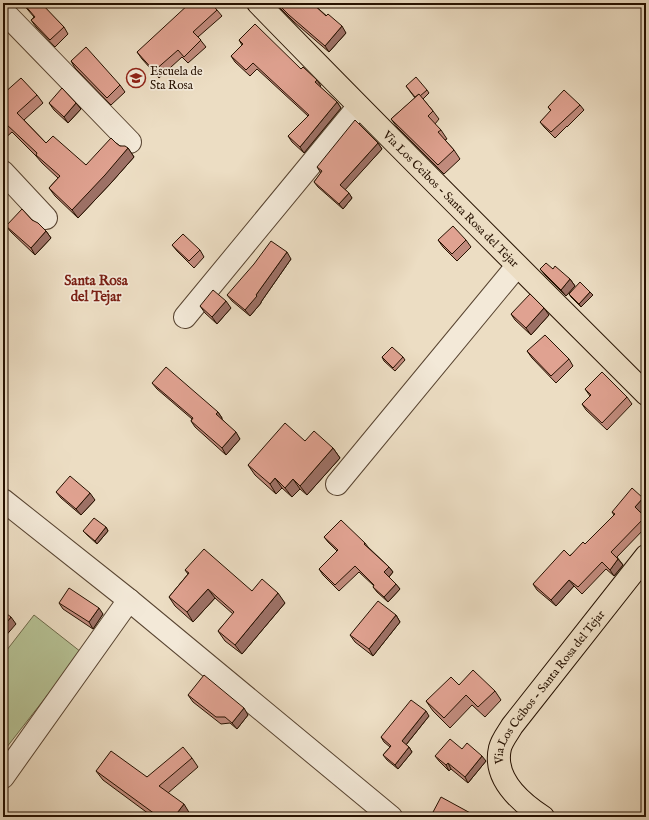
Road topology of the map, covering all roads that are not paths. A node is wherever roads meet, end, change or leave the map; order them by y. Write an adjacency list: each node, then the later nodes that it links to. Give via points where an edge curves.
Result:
1 (258, 3): 3 (main road, Via Los Ceibos - Santa Rosa del Tejar)
2 (3, 11): 4 (street)
3 (358, 106): 7 (main road, Via Los Ceibos - Santa Rosa del Tejar); 8 (street)
4 (130, 142)
5 (3, 172): 6 (street)
6 (46, 218)
7 (517, 266): 9 (main road, Via Los Ceibos - Santa Rosa del Tejar); 10 (street)
8 (185, 317)
9 (646, 394)
10 (337, 484)
11 (3, 500): 13 (street)
12 (646, 556): 15 (main road, Via Los Ceibos - Santa Rosa del Tejar, via 512,726 501,746 498,759 501,773)
13 (129, 600): 14 (street); 16 (street)
14 (3, 777)
15 (533, 815)
16 (391, 817)

